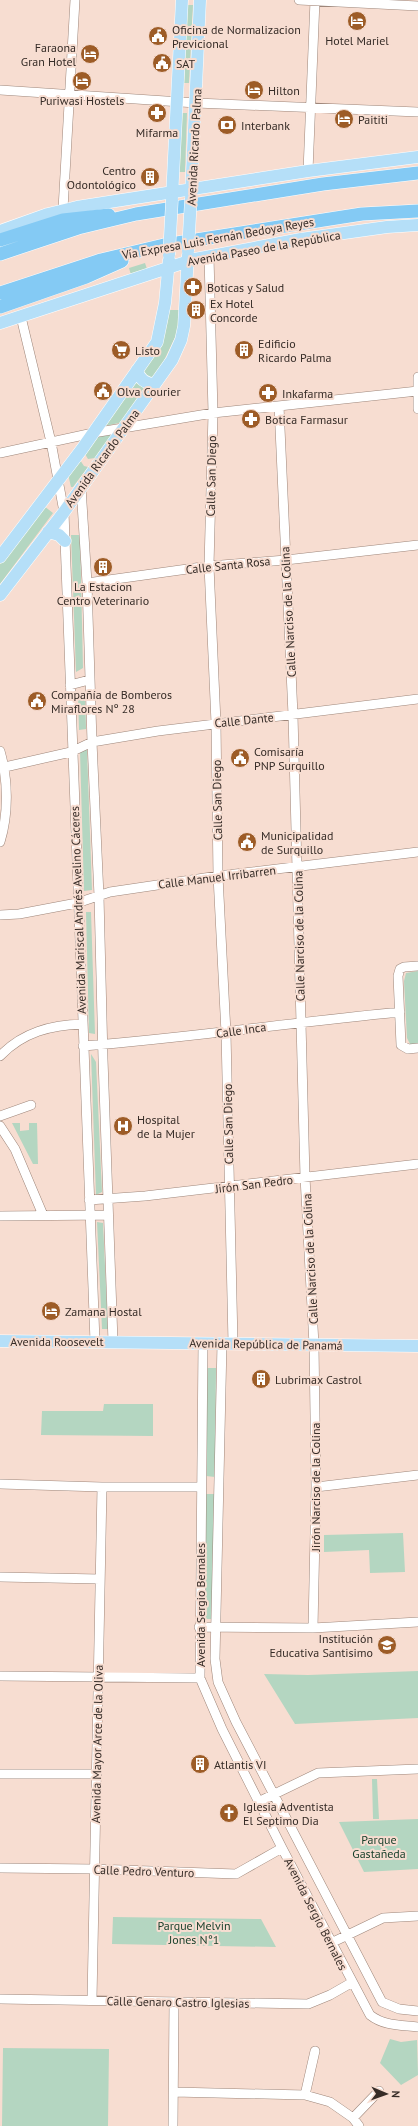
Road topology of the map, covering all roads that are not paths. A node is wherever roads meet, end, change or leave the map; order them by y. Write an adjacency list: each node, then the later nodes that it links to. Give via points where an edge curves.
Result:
1 (75, 0): 8 (street)
2 (182, 0): 9 (main road, Avenida Ricardo Palma)
3 (200, 0): 10 (main road, Avenida Ricardo Palma)
4 (298, 0): 5 (street)
5 (315, 0): 6 (street); 11 (street)
6 (418, 6)
7 (0, 90): 8 (street)
8 (69, 94): 9 (street); 18 (street)
9 (177, 102): 10 (street); 17 (main road, Avenida Ricardo Palma)
10 (196, 103): 11 (street); 16 (main road, Avenida Ricardo Palma)
11 (311, 108): 12 (street); 14 (street)
12 (418, 112)
13 (418, 157): 14 (main road)
14 (308, 171): 16 (main road)
15 (418, 173): 20 (highway, via 323,184)
16 (192, 193): 17 (main road); 26 (main road, Avenida Ricardo Palma, bridge)
17 (172, 195): 18 (main road); 28 (main road, Avenida Ricardo Palma, bridge)
18 (63, 209): 22 (main road)
19 (418, 211): 24 (highway, Vía Expresa Luis Fernán Bedoya Reyes, via 362,214)
20 (136, 214): 23 (highway, via 80,216); 25 (highway, via 78,228)
21 (418, 225): 27 (main road, Avenida Paseo de la República, via 301,239)
22 (0, 231)
23 (0, 240)
24 (144, 250): 29 (highway, Vía Expresa Luis Fernán Bedoya Reyes, via 70,270); 32 (highway, via 86,277)
25 (0, 254)
26 (188, 256): 27 (main road, Avenida Paseo de la República); 28 (main road, Avenida Paseo de la República); 31 (main road, Avenida Ricardo Palma)
27 (209, 256): 41 (street, Calle San Diego)
28 (169, 268): 30 (main road, Avenida Ricardo Palma); 33 (main road, Avenida Paseo de la República)
29 (0, 293)
30 (165, 303): 31 (main road, via 176,298); 35 (main road, Avenida Ricardo Palma, via 157,342)
31 (186, 303): 37 (main road, Avenida Ricardo Palma, via 181,340 172,360)
32 (0, 307)
33 (21, 317): 34 (main road, Avenida Paseo de la República); 44 (street, Avenida Mariscal Andrés Avelino Cáceres)
34 (0, 323)
35 (137, 370): 37 (main road, via 145,382); 43 (main road, Avenida Ricardo Palma)
36 (418, 377): 38 (street)
37 (155, 384): 42 (main road, Avenida Ricardo Palma)
38 (418, 391): 39 (street); 40 (street)
39 (279, 406): 41 (street); 55 (street, Calle Narciso de la Colina)
40 (418, 409)
41 (213, 413): 42 (street); 56 (street, Calle San Diego)
42 (125, 427): 43 (street); 47 (main road, Avenida Ricardo Palma)
43 (93, 432): 44 (street); 45 (main road, Avenida Ricardo Palma)
44 (51, 442): 46 (street); 48 (street, Avenida Mariscal Andrés Avelino Cáceres)
45 (82, 449): 47 (main road, via 81,458 85,462 93,465); 48 (main road, Avenida Ricardo Palma)
46 (0, 453)
47 (98, 462): 49 (main road, Avenida Ricardo Palma)
48 (58, 479): 50 (street, Avenida Mariscal Andrés Avelino Cáceres); 54 (main road, Avenida Ricardo Palma)
49 (81, 488): 50 (main road, Avenida Ricardo Palma); 57 (street, Avenida Mariscal Andrés Avelino Cáceres)
50 (64, 512): 51 (main road, Avenida Ricardo Palma); 52 (street, Avenida Mariscal Andrés Avelino Cáceres)
51 (48, 532): 52 (main road, via 59,535); 58 (main road, Avenida Ricardo Palma)
52 (65, 541): 60 (street, Avenida Mariscal Andrés Avelino Cáceres)
53 (418, 545): 55 (street, Calle Santa Rosa)
54 (0, 557)
55 (286, 560): 56 (street, Calle Santa Rosa); 62 (street, Calle Narciso de la Colina)
56 (209, 566): 57 (street, Calle Santa Rosa); 63 (street, Calle San Diego)
57 (87, 583): 59 (street, Avenida Mariscal Andrés Avelino Cáceres)
58 (0, 595)
59 (89, 680): 60 (street); 64 (street, Avenida Mariscal Andrés Avelino Cáceres)
60 (70, 685): 66 (street, Avenida Mariscal Andrés Avelino Cáceres)
61 (418, 699): 62 (street, Calle Dante)
62 (293, 715): 63 (street, Calle Dante); 70 (street, Calle Narciso de la Colina)
63 (216, 723): 64 (street, Calle Dante); 71 (street, Calle San Diego)
64 (92, 742): 66 (street, Calle Dante); 72 (street, Avenida Mariscal Andrés Avelino Cáceres)
65 (0, 751): 67 (street)
66 (72, 752): 67 (street, Calle Dante); 73 (street, Avenida Mariscal Andrés Avelino Cáceres)
67 (5, 767): 68 (street, via 5,819)
68 (0, 842)
69 (418, 852): 70 (street, Calle Manuel Irribarren)
70 (298, 868): 71 (street, Calle Manuel Irribarren); 79 (street, Calle Narciso de la Colina)
71 (218, 876): 72 (street, Calle Manuel Irribarren, via 110,892); 81 (street, Calle San Diego)
72 (99, 896): 73 (street, Calle Manuel Irribarren); 82 (street, Avenida Mariscal Andrés Avelino Cáceres)
73 (77, 904): 74 (street, Calle Manuel Irribarren); 80 (street, Avenida Mariscal Andrés Avelino Cáceres)
74 (19, 914): 75 (street, Calle Manuel Irribarren); 76 (street, Calle Manuel Irribarren)
75 (0, 915)
76 (0, 922)
77 (418, 966): 78 (street, via 404,967 398,973)
78 (400, 1012): 79 (street, Calle Inca); 84 (street, via 401,1045 406,1049)
79 (301, 1022): 81 (street, Calle Inca); 90 (street, Calle Narciso de la Colina)
80 (83, 1024): 83 (street, Avenida Mariscal Andrés Avelino Cáceres); 85 (street, via 43,1028 21,1038)
81 (226, 1033): 82 (street, Calle Inca); 91 (street, Calle San Diego)
82 (102, 1045): 83 (street, Calle Inca); 92 (street, Avenida Mariscal Andrés Avelino Cáceres)
83 (83, 1046): 93 (street, Avenida Mariscal Andrés Avelino Cáceres)
84 (418, 1048)
85 (0, 1056)
86 (31, 1105): 87 (street)
87 (0, 1116)
88 (0, 1126): 94 (street, via 15,1149)
89 (418, 1164): 90 (street, Jirón San Pedro)
90 (305, 1177): 91 (street, Jirón San Pedro); 105 (street, Calle Narciso de la Colina)
91 (230, 1186): 92 (street, Jirón San Pedro); 104 (street, Calle San Diego)
92 (107, 1199): 93 (street, Jirón San Pedro); 97 (street, Avenida Mariscal Andrés Avelino Cáceres)
93 (89, 1200): 99 (street, Avenida Mariscal Andrés Avelino Cáceres)
94 (38, 1201): 95 (street); 96 (street)
95 (34, 1215): 96 (street); 98 (street)
96 (44, 1215): 99 (street)
97 (108, 1215): 99 (street); 102 (street, Avenida Mariscal Andrés Avelino Cáceres)
98 (0, 1216)
99 (90, 1216): 101 (street, Avenida Mariscal Andrés Avelino Cáceres)
100 (0, 1341): 101 (main road, Avenida Roosevelt)
101 (95, 1342): 102 (main road, Avenida Roosevelt)
102 (113, 1342): 103 (main road, Avenida República de Panamá)
103 (203, 1343): 104 (main road, Avenida República de Panamá); 110 (street, Avenida Sergio Bernales)
104 (227, 1343): 105 (main road, Avenida República de Panamá); 116 (street, Avenida Sergio Bernales)
105 (314, 1345): 106 (main road, Avenida República de Panamá); 111 (street, Jirón Narciso de la Colina)
106 (418, 1346)
107 (418, 1475): 111 (street)
108 (0, 1484): 109 (street)
109 (102, 1487): 110 (street); 113 (street, Avenida Mayor Arce de la Oliva)
110 (200, 1487): 115 (street, Avenida Sergio Bernales)
111 (316, 1487): 117 (street, Jirón Narciso de la Colina)
112 (0, 1577): 113 (street)
113 (100, 1579): 119 (street, Avenida Mayor Arce de la Oliva)
114 (418, 1622): 117 (street)
115 (199, 1627): 116 (street); 120 (street, Avenida Sergio Bernales)
116 (216, 1628): 117 (street); 121 (street, Avenida Sergio Bernales, via 215,1659 218,1682)
117 (313, 1628)
118 (0, 1676): 119 (street)
119 (98, 1678): 120 (street); 125 (street, Avenida Mayor Arce de la Oliva)
120 (200, 1678): 122 (street, Avenida Sergio Bernales)
121 (236, 1722): 122 (street); 126 (street, Avenida Sergio Bernales)
122 (222, 1729): 127 (street, Avenida Sergio Bernales)
123 (418, 1769): 126 (street, via 318,1773)
124 (0, 1774): 125 (street)
125 (97, 1774): 130 (street, Avenida Mayor Arce de la Oliva)
126 (273, 1794): 127 (street); 131 (street, Avenida Sergio Bernales)
127 (258, 1802): 128 (street, Avenida Sergio Bernales)
128 (282, 1848): 130 (street, Calle Pedro Venturo, via 236,1874); 132 (street, Avenida Sergio Bernales)
129 (0, 1868): 130 (street, Calle Pedro Venturo)
130 (95, 1869): 138 (street, Avenida Mayor Arce de la Oliva)
131 (313, 1870): 132 (street); 134 (street, Avenida Sergio Bernales)
132 (298, 1879): 135 (street, Avenida Sergio Bernales)
133 (418, 1916): 134 (street, via 383,1918)
134 (347, 1934): 135 (street); 140 (street, Avenida Sergio Bernales, via 382,2002)
135 (331, 1943): 136 (street, Avenida Sergio Bernales)
136 (351, 1983): 139 (street, Calle Genaro Castro Iglesias, via 308,2004); 142 (street, Avenida Sergio Bernales, via 370,2015)
137 (0, 1999): 138 (street, Calle Genaro Castro Iglesias)
138 (92, 2000): 139 (street, Calle Genaro Castro Iglesias)
139 (174, 2002): 145 (street)
140 (390, 2006): 141 (street); 142 (street)
141 (418, 2011)
142 (385, 2024): 143 (street, Avenida Sergio Bernales)
143 (418, 2027)
144 (315, 2051): 147 (street)
145 (174, 2092): 147 (street); 149 (street)
146 (379, 2092): 148 (street)
147 (305, 2095): 148 (street, via 330,2102)
148 (353, 2118): 150 (street)
149 (173, 2126)
150 (359, 2126)

